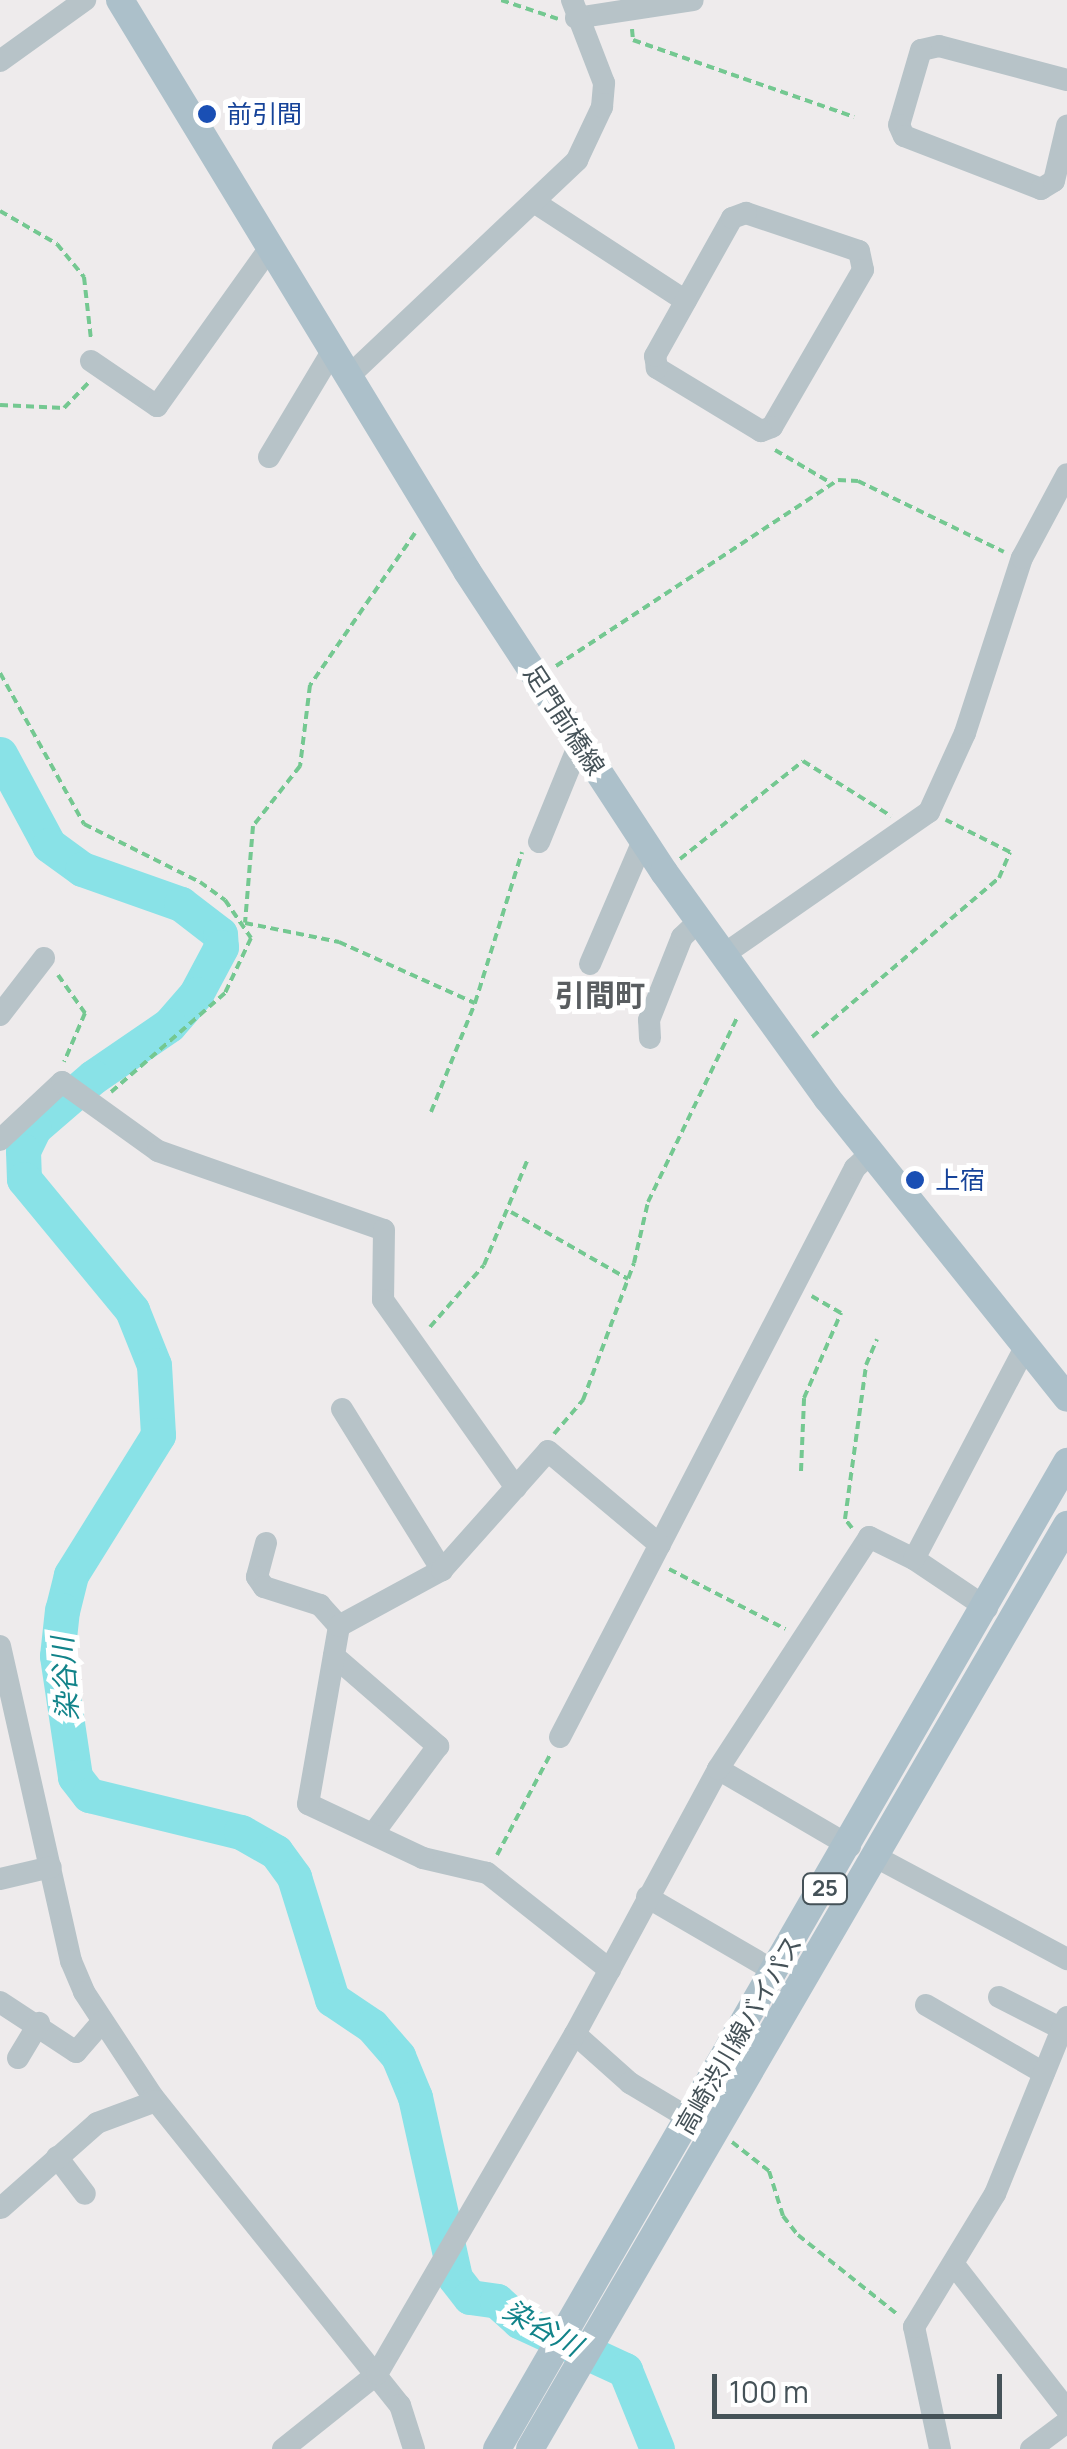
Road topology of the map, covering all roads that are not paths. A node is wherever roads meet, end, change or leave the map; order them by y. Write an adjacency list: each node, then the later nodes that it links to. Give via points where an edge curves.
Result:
1 (85, 0): 5 (street)
2 (120, 0): 9 (main road, 足門前橋線)
3 (693, 0): 4 (street, via 630,10)
4 (574, 9): 8 (street, via 599,57 602,107 578,160)
5 (0, 61)
6 (1067, 80): 7 (street, via 939,46 921,50 899,125 904,136 1041,190 1054,181)
7 (1067, 126)
8 (534, 202): 10 (street); 13 (street)
9 (271, 246): 11 (main road, 足門前橋線); 12 (street, via 158,406)
10 (686, 301): 10 (street, via 655,356 657,368 762,431 772,428 863,270 860,250 746,213 732,218)
11 (333, 350): 13 (main road, 足門前橋線); 14 (street)
12 (91, 361)
13 (350, 375): 16 (main road, 足門前橋線)
14 (269, 456)
15 (1067, 474): 20 (street, via 1022,558 965,733 928,812)
16 (578, 744): 17 (main road, 足門前橋線); 18 (street)
17 (643, 840): 19 (main road, 足門前橋線); 22 (street)
18 (531, 846)
19 (700, 922): 20 (main road, 足門前橋線); 24 (street, via 682,937 649,1020)
20 (723, 955): 26 (main road, 足門前橋線)
21 (44, 958): 23 (street)
22 (590, 964)
23 (0, 1015)
24 (650, 1038)
25 (0, 1140): 31 (street, via 62,1082 158,1152 384,1230 383,1300)
26 (870, 1154): 27 (main road, 足門前橋線); 34 (street, via 855,1168)
27 (1026, 1346): 28 (main road, 足門前橋線); 35 (street)
28 (1067, 1398)
29 (342, 1409): 36 (street)
30 (1067, 1462): 37 (main road, 高崎渋川線バイパス / 25)
31 (516, 1488): 34 (street, via 548,1450); 36 (street)
32 (1067, 1525): 44 (main road, 高崎渋川線バイパス / 25)
33 (266, 1543): 38 (street, via 257,1577 264,1587 320,1605)
34 (656, 1552): 41 (street)
35 (914, 1559): 37 (street); 42 (street, via 869,1537)
36 (442, 1570): 38 (street)
37 (987, 1608): 44 (main road, 高崎渋川線バイパス / 25)
38 (339, 1626): 40 (street)
39 (0, 1646): 45 (street)
40 (334, 1656): 43 (street, via 308,1804); 43 (street, via 438,1746)
41 (560, 1737)
42 (718, 1769): 44 (street); 47 (street)
43 (375, 1831): 49 (street, via 423,1858 488,1872)
44 (863, 1851): 48 (street); 50 (main road, 高崎渋川線バイパス / 25); 66 (main road, 高崎渋川線バイパス / 25, via 714,2134)
45 (51, 1868): 46 (street); 54 (street, via 71,1961)
46 (0, 1879)
47 (647, 1896): 49 (street); 50 (street)
48 (1067, 1959)
49 (610, 1970): 57 (street)
50 (776, 1972): 61 (main road, 高崎渋川線バイパス / 25)
51 (999, 1998): 55 (street)
52 (0, 2002): 56 (street)
53 (926, 2005): 59 (street)
54 (102, 2022): 56 (street, via 76,2052); 60 (street)
55 (1064, 2023): 59 (street)
56 (38, 2024): 58 (street)
57 (575, 2034): 61 (street, via 630,2084); 67 (street)
58 (18, 2058)
59 (1044, 2073): 65 (street, via 995,2194)
60 (156, 2101): 62 (street, via 97,2123); 67 (street)
61 (690, 2120): 66 (main road, 高崎渋川線バイパス / 25)
62 (57, 2158): 63 (street); 64 (street)
63 (86, 2194)
64 (1, 2208)
65 (955, 2266): 68 (street); 74 (street, via 914,2326)
66 (589, 2320): 72 (main road, 高崎渋川線バイパス / 25, via 554,2350); 73 (main road, 高崎渋川線バイパス / 25, via 579,2365)
67 (378, 2374): 70 (street); 71 (street, via 400,2406)
68 (1067, 2410)
69 (1067, 2422): 75 (street)
70 (283, 2449)
71 (414, 2449)
72 (497, 2449)
73 (530, 2449)
74 (940, 2449)
75 (1031, 2449)

